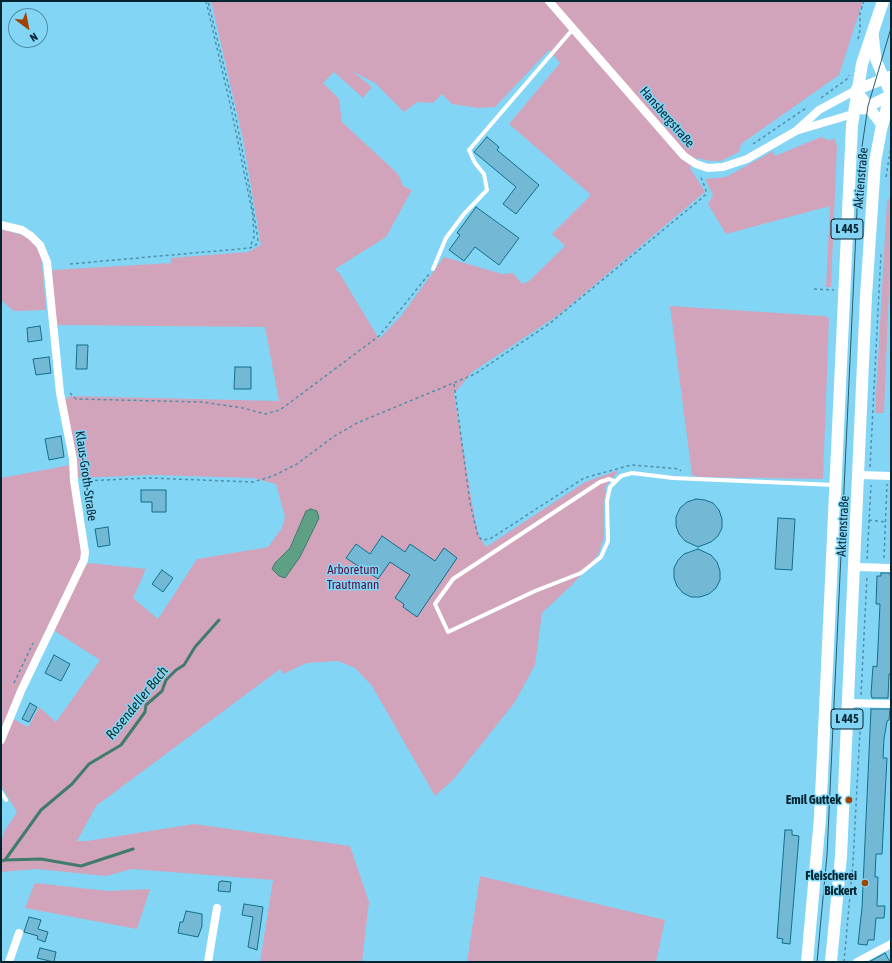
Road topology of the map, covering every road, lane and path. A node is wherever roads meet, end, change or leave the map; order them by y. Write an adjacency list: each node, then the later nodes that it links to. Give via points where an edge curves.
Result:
1 (207, 1): 23 (path, via 232,108 253,216 254,237); 23 (path, via 234,108 250,190 258,240 256,245)
2 (549, 1): 5 (street, Hansbergstraße)
3 (864, 1): 7 (path)
4 (883, 1): 6 (main road, Aktienstraße / L 445)
5 (573, 28): 20 (street, Hansbergstraße, via 684,156); 26 (lane, via 469,150 484,174 486,190 446,238)
6 (873, 32): 9 (street, via 876,60); 10 (main road, Aktienstraße / L 445)
7 (857, 43)
8 (851, 71): 12 (path, via 847,79)
9 (887, 77): 10 (street); 11 (street)
10 (856, 90): 14 (street); 15 (main road, Aktienstraße / L 445); 17 (street, Hansbergstraße, via 819,110)
11 (891, 94): 14 (street); 16 (main road, Aktienstraße / L 445)
12 (816, 102)
13 (809, 106): 18 (path)
14 (868, 106): 15 (street); 16 (street)
15 (854, 114): 17 (street, Hansbergstraße); 28 (main road, Aktienstraße / L 445)
16 (882, 125): 31 (main road, Aktienstraße / L 445, via 874,176 866,296)
17 (796, 130): 20 (street, Hansbergstraße, via 736,164 716,168)
18 (753, 144)
19 (891, 146): 21 (path, Aktienstraße)
20 (696, 164): 29 (path, via 706,190 702,198 564,313 487,367)
21 (885, 182)
22 (1, 225): 34 (street, Klaus-Groth-Straße, via 22,230 31,236 40,245 47,262 60,393 73,459)
23 (250, 248): 25 (path)
24 (881, 250): 31 (path, Aktienstraße)
25 (70, 264)
26 (432, 269): 30 (path, via 378,336 280,410 265,414 202,402 76,399)
27 (814, 289): 28 (path)
28 (844, 291): 36 (main road, Aktienstraße / L 445)
29 (454, 384): 33 (path, via 470,503 478,536 482,540 490,539 584,478 631,465 679,469); 34 (path, via 357,423 297,464 273,476 253,482 149,478)
30 (70, 393)
31 (865, 475): 32 (street); 37 (path, Aktienstraße); 39 (main road, Aktienstraße / L 445)
32 (889, 476): 38 (path)
33 (690, 478): 35 (lane, Aktienstraße, via 632,473); 36 (lane, Aktienstraße)
34 (74, 481): 47 (street, Klaus-Groth-Straße, via 84,560 21,691)
35 (614, 481): 35 (lane, Aktienstraße, via 607,501 608,541 601,557 582,573 535,590 448,632 435,604 452,579 600,482 608,479)
36 (835, 485): 55 (main road, Aktienstraße / L 445, via 820,818)
37 (869, 520): 38 (path); 40 (path, Aktienstraße)
38 (886, 522): 41 (path)
39 (855, 567): 40 (street); 44 (main road, Aktienstraße / L 445)
40 (867, 567): 41 (street); 45 (path, Aktienstraße)
41 (887, 568)
42 (37, 637): 43 (path)
43 (12, 687)
44 (848, 703): 45 (street); 56 (main road, Aktienstraße / L 445, via 841,856)
45 (861, 703): 46 (street); 57 (path, Aktienstraße, via 853,862)
46 (891, 704)
47 (1, 740)
48 (1, 792): 49 (lane)
49 (6, 800)
50 (217, 908): 54 (street)
51 (19, 933): 53 (street)
52 (891, 944): 58 (street)
53 (9, 962)
54 (208, 962)
55 (807, 962)
56 (831, 962)
57 (844, 962)
58 (857, 962)

